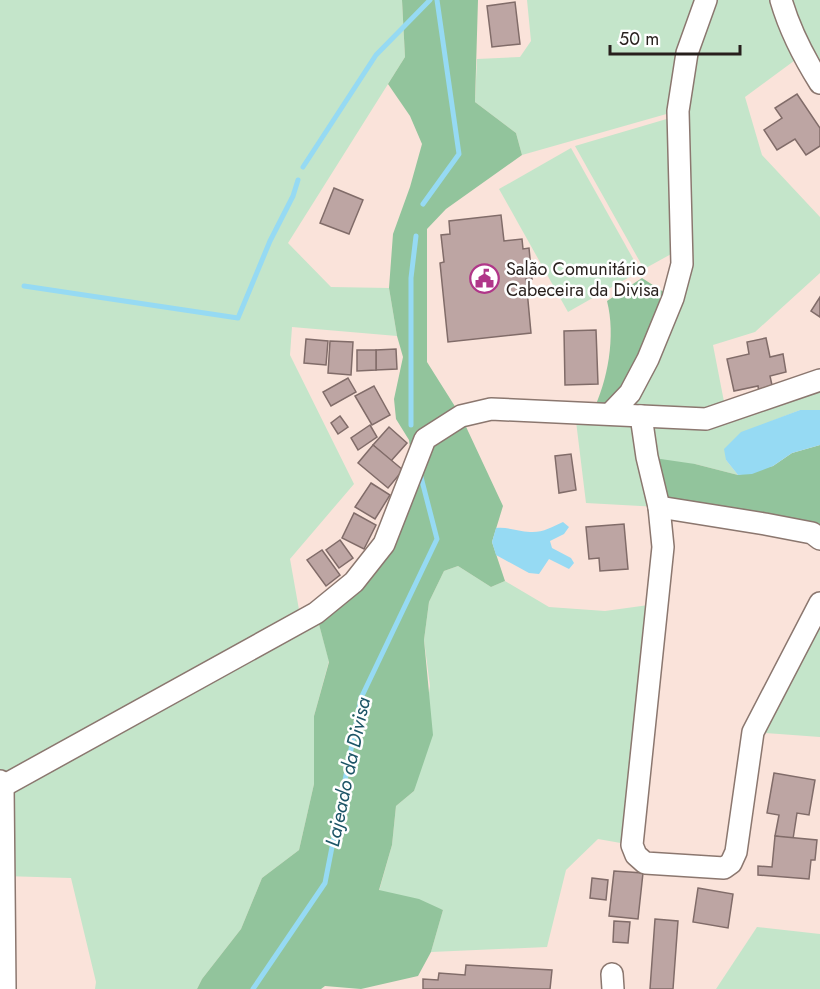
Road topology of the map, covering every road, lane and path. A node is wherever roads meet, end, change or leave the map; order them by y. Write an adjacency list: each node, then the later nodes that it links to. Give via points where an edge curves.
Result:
1 (706, 0): 5 (street, via 687,53 678,111 681,264 673,298 648,359 630,393)
2 (781, 0): 3 (street, via 802,55)
3 (820, 83)
4 (820, 380): 6 (street, via 706,419)
5 (611, 413): 6 (street); 10 (street, via 491,409 461,416 425,440 384,544 354,582 316,613)
6 (641, 417): 7 (street)
7 (659, 507): 8 (street, via 812,533); 9 (street, via 663,547 632,845 645,863 724,868 731,863 736,852 753,732)
8 (820, 539)
9 (820, 603)
10 (1, 783): 11 (street)
11 (5, 989)

